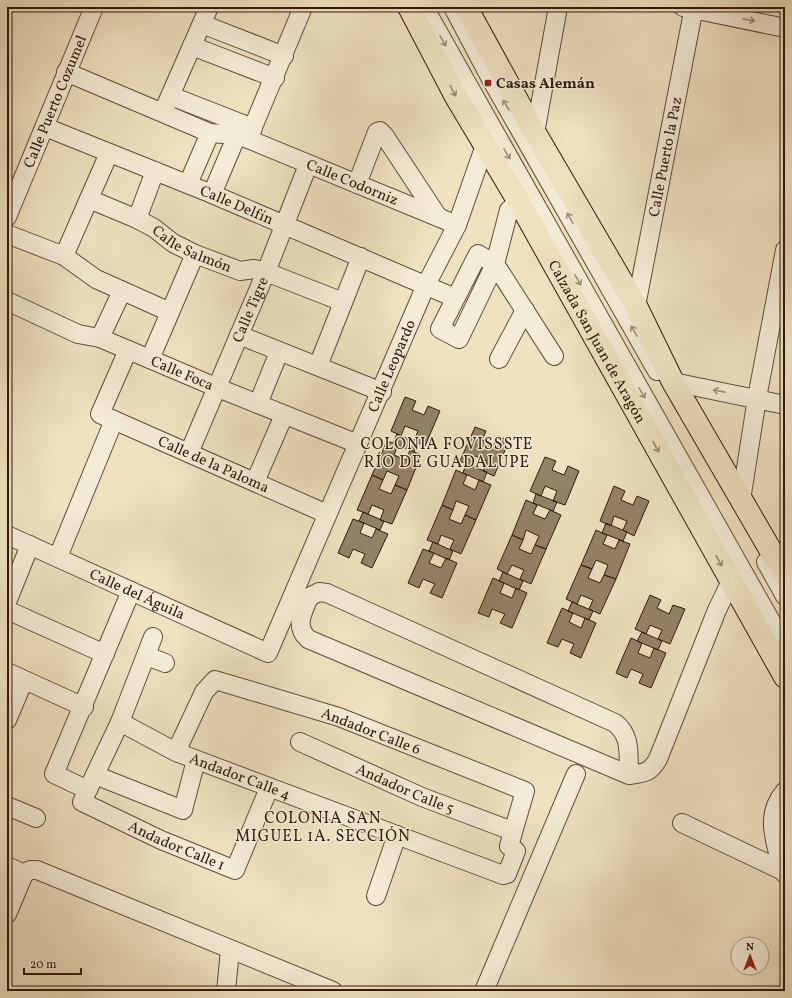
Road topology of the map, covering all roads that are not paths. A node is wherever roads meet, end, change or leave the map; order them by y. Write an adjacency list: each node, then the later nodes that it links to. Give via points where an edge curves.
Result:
1 (94, 7): 14 (street, Calle Puerto Cozumel)
2 (208, 7): 10 (street)
3 (303, 7): 13 (street)
4 (409, 7): 22 (main road, Calzada San Juan de Aragón, one-way to 22)
5 (424, 7): 82 (street, one-way to 82)
6 (453, 7): 78 (street, one-way to 6, via 491,79)
7 (466, 7): 20 (main road)
8 (558, 7): 20 (street)
9 (690, 8): 11 (street, one-way to 11); 48 (street, Calle Puerto la Paz)
10 (202, 24): 12 (street); 13 (street)
11 (785, 28)
12 (192, 46): 15 (street); 16 (street)
13 (284, 56): 15 (street)
14 (66, 72): 17 (street); 18 (street, Calle Puerto Cozumel)
15 (274, 78): 21 (street)
16 (171, 96): 17 (street); 21 (street, Calle Codorniz)
17 (163, 112): 19 (street)
18 (45, 127): 23 (street, Calle Delfín); 31 (street, Calle Puerto Cozumel)
19 (210, 133): 21 (street); 26 (street)
20 (535, 133): 48 (main road)
21 (246, 134): 24 (street, Calle Codorniz); 28 (street)
22 (484, 145): 30 (main road, Calzada San Juan de Aragón); 35 (street, Calle Leopardo)
23 (109, 153): 25 (street, Calle Delfín); 29 (street)
24 (308, 165): 27 (street, Calle Codorniz); 34 (street, Calle Tigre)
25 (155, 171): 26 (street, Calle Delfín); 33 (street)
26 (188, 184): 28 (street, Calle Delfín)
27 (357, 184): 32 (street, Calle Codorniz); 32 (street, via 377,132 380,131)
28 (212, 194): 34 (street, Calle Delfín)
29 (89, 199): 33 (street, Calle Salmón); 39 (street)
30 (519, 202): 41 (street, via 510,210); 76 (main road, Calzada San Juan de Aragón, one-way to 76)
31 (7, 217)
32 (438, 217): 35 (street, Calle Codorniz)
33 (137, 219): 38 (street, Calle Salmón)
34 (285, 225): 40 (street, Calle Delfín); 42 (street, Calle Tigre)
35 (457, 225): 43 (street, Calle Leopardo)
36 (7, 234): 39 (street)
37 (785, 250): 62 (street)
38 (195, 254): 42 (street, Calle Salmón, via 240,271 254,269); 50 (street)
39 (64, 256): 44 (street, via 96,279)
40 (361, 257): 43 (street, Calle Delfín); 47 (street)
41 (495, 264): 45 (street, via 478,254); 45 (street, via 459,340 440,329); 49 (street)
42 (266, 272): 47 (street, Calle Salmón); 51 (street, Calle Tigre)
43 (426, 285): 45 (street, Calle Delfín); 61 (street, Calle Leopardo)
44 (122, 291): 50 (street); 52 (street)
45 (455, 298)
46 (7, 301): 52 (street, Calle Foca, via 78,334)
47 (343, 302): 58 (street)
48 (636, 306): 59 (main road)
49 (524, 310): 55 (street); 56 (street)
50 (170, 312): 57 (street)
51 (239, 335): 54 (street); 60 (street, Calle Tigre)
52 (100, 338): 53 (street, Calle Foca)
53 (128, 350): 57 (street, Calle Foca); 66 (street)
54 (279, 352): 58 (street, via 314,367); 63 (street)
55 (554, 356)
56 (499, 358)
57 (150, 360): 60 (street, Calle Foca)
58 (318, 366): 61 (street)
59 (674, 382): 62 (street, one-way to 59); 70 (main road)
60 (218, 388): 63 (street, Calle Foca); 68 (street, Calle Tigre)
61 (382, 392): 67 (street, Calle Leopardo)
62 (757, 398): 64 (street); 70 (street)
63 (258, 404): 65 (street, Calle Foca)
64 (785, 404)
65 (284, 415): 67 (street, Calle Foca); 69 (street)
66 (107, 417): 68 (street, Calle de la Paloma); 74 (street)
67 (358, 444): 71 (street, Calle Leopardo)
68 (189, 453): 69 (street, Calle de la Paloma)
69 (255, 482): 71 (street, Calle de la Paloma)
70 (740, 500): 75 (main road)
71 (327, 514): 83 (street, Calle Leopardo)
72 (7, 535): 73 (street, Calle del Águila)
73 (30, 545): 74 (street, Calle del Águila); 79 (street)
74 (58, 557): 77 (street, Calle del Águila)
75 (785, 575)
76 (731, 581): 88 (main road, Calzada San Juan de Aragón); 98 (street, via 658,759 652,770)
77 (131, 591): 83 (street, Calle del Águila); 84 (street)
78 (785, 596)
79 (7, 602)
80 (7, 610): 84 (street)
81 (153, 637): 85 (street)
82 (785, 646)
83 (268, 653)
84 (105, 654): 91 (street)
85 (147, 656): 86 (street); 93 (street)
86 (165, 663)
87 (7, 672): 89 (street)
88 (785, 677)
89 (24, 680): 91 (street); 92 (street)
90 (215, 680): 95 (street, Andador Calle 4, via 204,692); 105 (street, Andador Calle 6, via 339,717 525,792)
91 (84, 707): 100 (street, via 54,774)
92 (7, 720)
93 (120, 722): 95 (street, Andador Calle 4); 100 (street)
94 (300, 742): 105 (street, Andador Calle 5, via 422,797)
95 (176, 752): 96 (street, Andador Calle 4)
96 (196, 760): 99 (street, Andador Calle 4); 100 (street, via 183,810)
97 (576, 774): 115 (street)
98 (629, 775): 98 (street, via 308,639 302,633 299,623 309,597 319,592 328,593 615,723 623,729 628,738)
99 (269, 788): 100 (street, Andador Calle 1, via 235,870 160,840); 106 (street, Andador Calle 4)
100 (88, 789)
101 (785, 791): 109 (street, via 778,799 772,814 772,830)
102 (7, 806): 103 (street)
103 (36, 818)
104 (682, 823): 109 (street)
105 (512, 831): 106 (street, Andador Calle 4, via 509,847 516,851 506,875)
106 (397, 835): 110 (street)
107 (7, 866): 108 (street)
108 (31, 872): 111 (street); 112 (street)
109 (784, 873)
110 (376, 896)
111 (7, 914)
112 (230, 950): 113 (street); 114 (street)
113 (327, 990)
114 (226, 991)
115 (484, 991)

